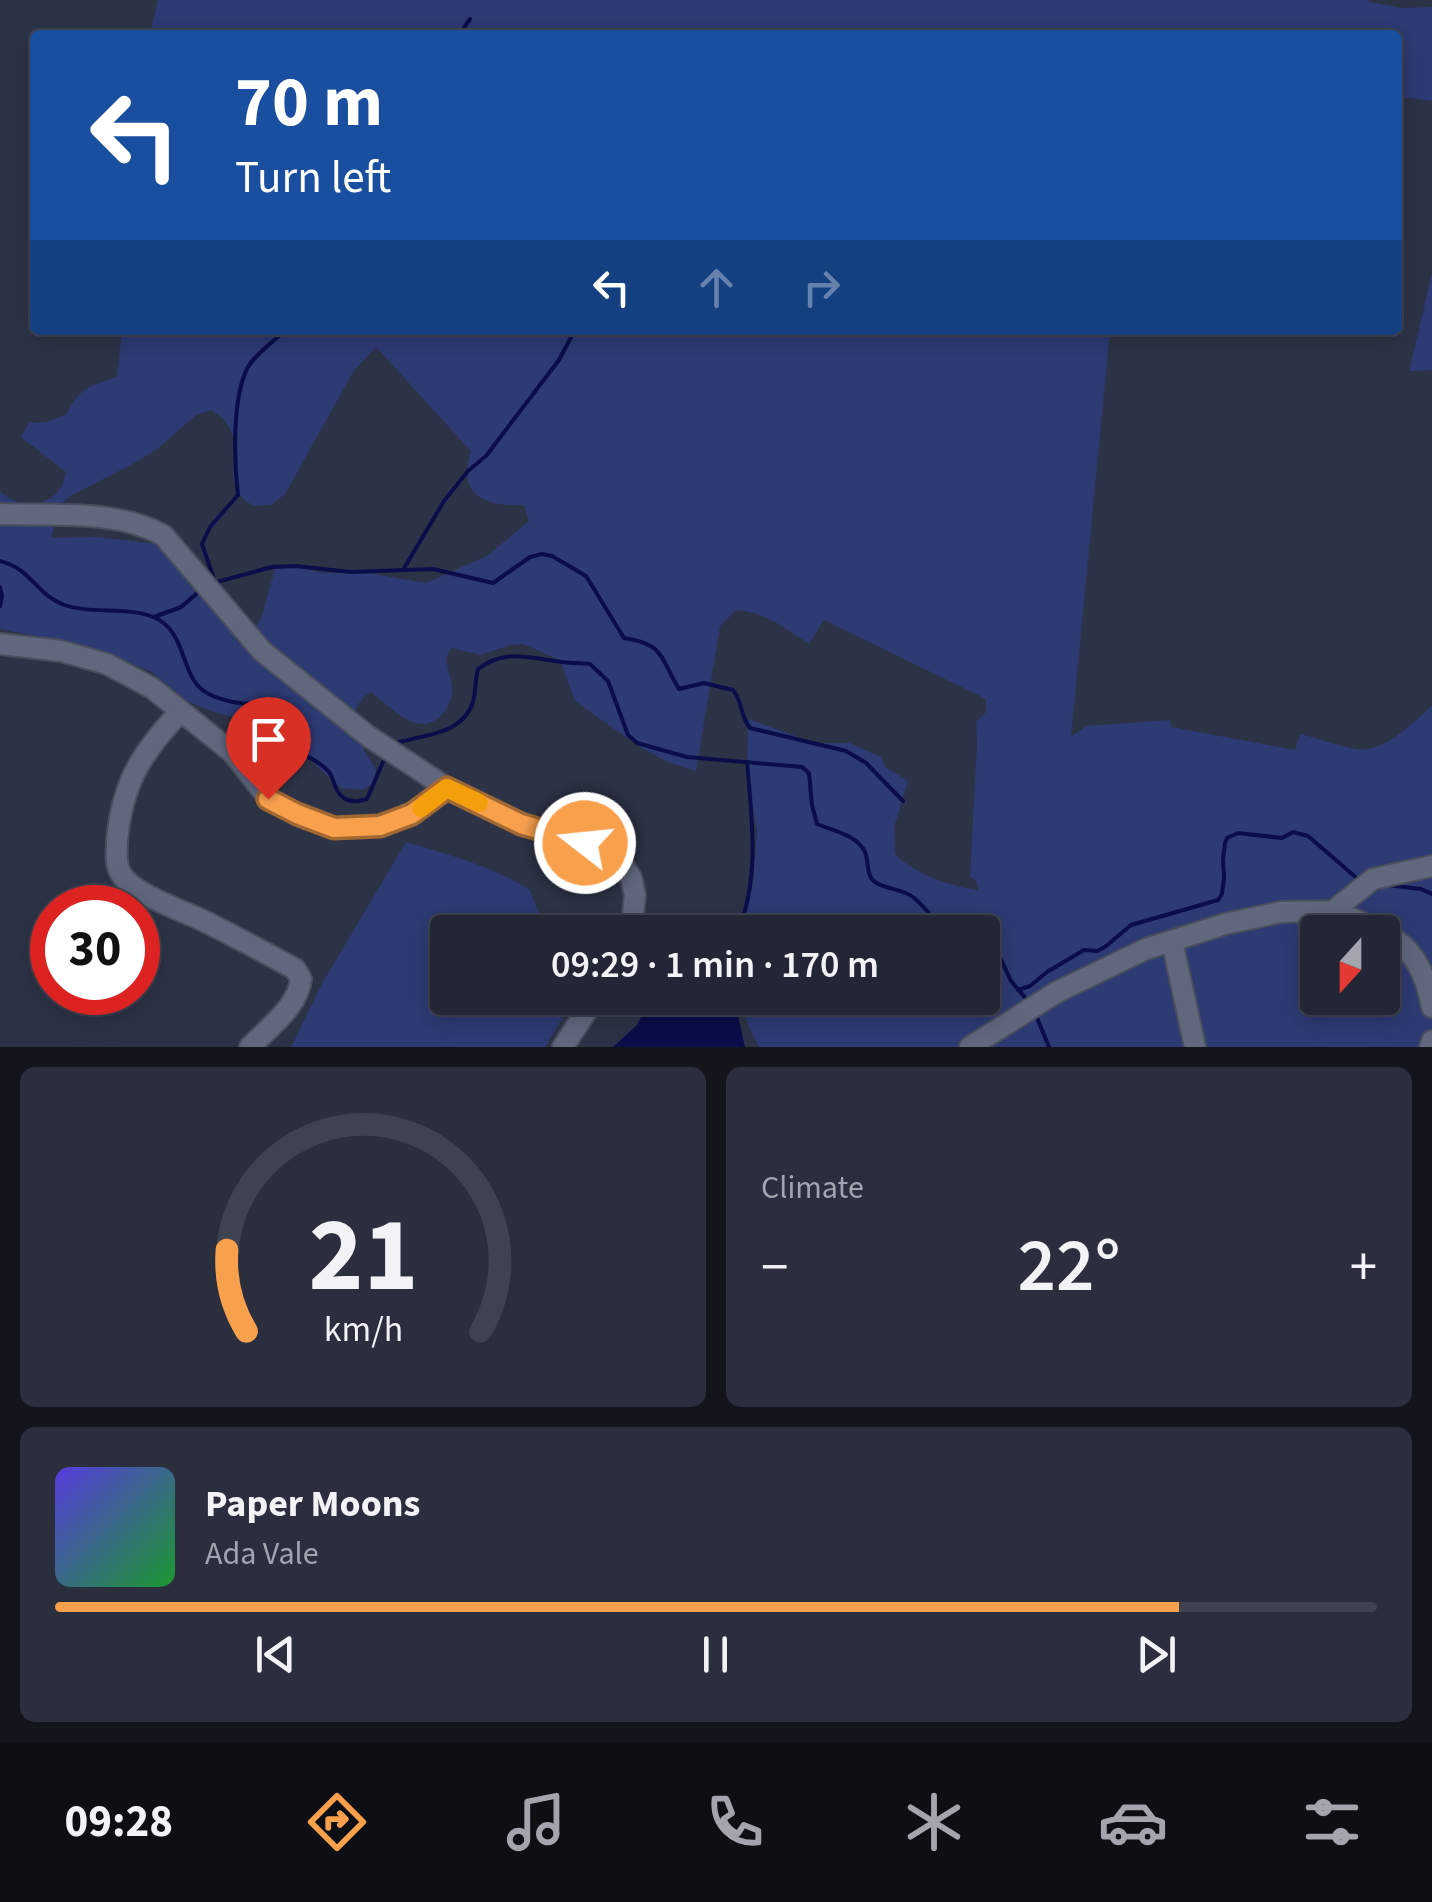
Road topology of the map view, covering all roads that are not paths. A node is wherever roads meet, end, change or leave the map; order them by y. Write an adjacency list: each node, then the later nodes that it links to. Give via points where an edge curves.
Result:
1 (0, 514): 4 (street, via 92,516 163,535 262,651 368,736)
2 (0, 644): 3 (street, via 108,664)
3 (180, 712): 4 (street, via 233,753 268,799 334,828 380,826 412,814); 11 (street, via 155,738 131,781 116,856 120,873 149,896 295,969 300,990)
4 (447, 788): 7 (street, via 521,824 607,849 631,877)
5 (1432, 866): 6 (street, via 1373,879)
6 (1333, 911): 8 (street, via 1281,912); 9 (street, via 1397,939 1414,955)
7 (633, 915)
8 (1172, 940): 13 (street, via 1032,1008); 14 (street)
9 (1432, 1006)
10 (584, 1015): 12 (street)
11 (250, 1047)
12 (563, 1047)
13 (970, 1047)
14 (1195, 1047)

